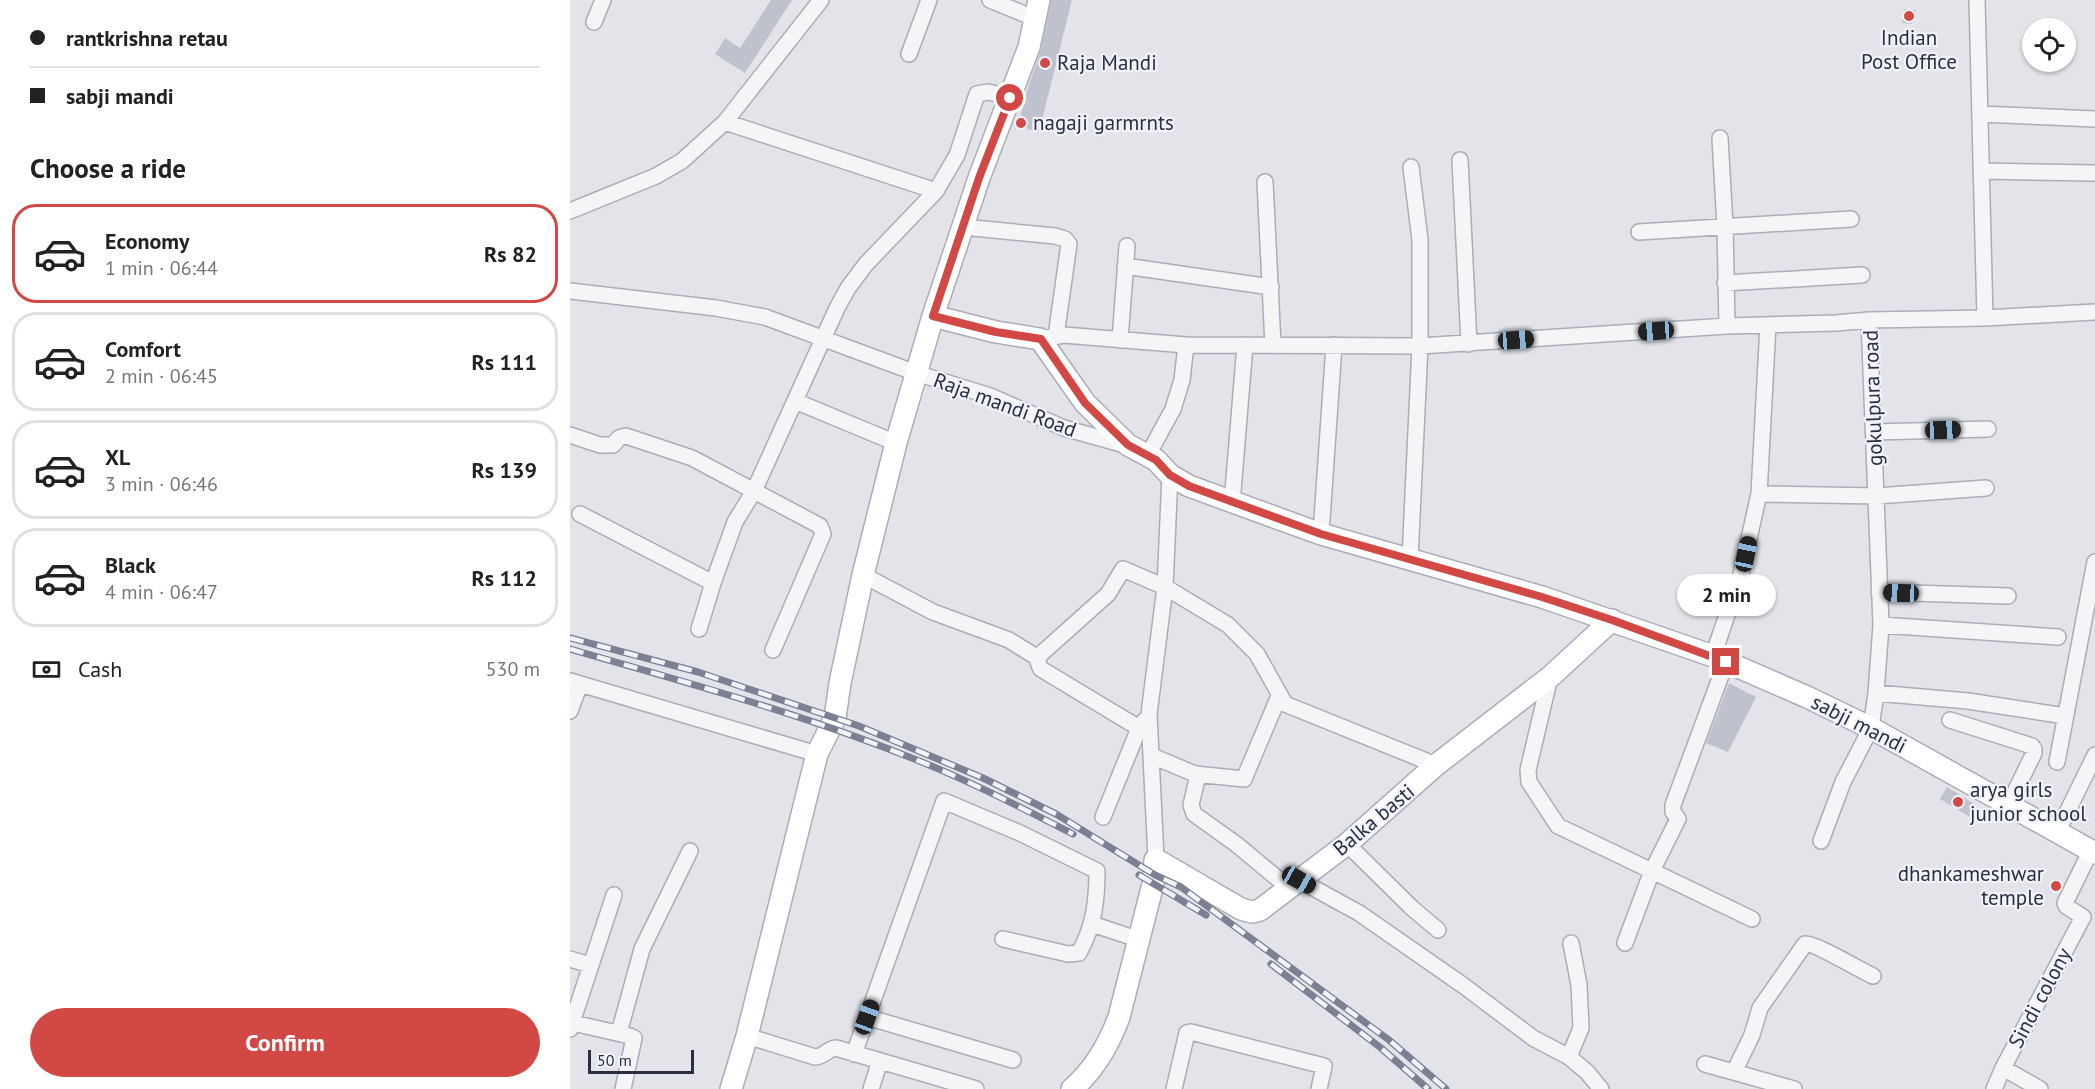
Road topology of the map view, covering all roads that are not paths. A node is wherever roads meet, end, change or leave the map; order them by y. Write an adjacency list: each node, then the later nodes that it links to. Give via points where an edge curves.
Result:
1 (603, 0): 7 (street)
2 (821, 0): 12 (street)
3 (929, 0): 8 (street)
4 (990, 0): 6 (street)
5 (1977, 0): 10 (street)
6 (1037, 9): 9 (street, via 1029,47)
7 (594, 22)
8 (909, 54)
9 (1010, 98): 19 (street, via 988,92 977,94 957,155); 23 (street)
10 (1980, 114): 11 (street); 16 (street)
11 (2095, 119)
12 (725, 122): 19 (street); 20 (street, via 682,161 656,176)
13 (1720, 138): 22 (street)
14 (1460, 160): 40 (street)
15 (1411, 167): 45 (street, via 1420,240)
16 (1982, 171): 17 (street); 33 (street)
17 (2095, 173)
18 (1265, 182): 29 (street)
19 (936, 191): 37 (street, via 866,264 848,288)
20 (570, 211)
21 (1851, 219): 22 (street)
22 (1725, 226): 24 (street); 28 (street)
23 (963, 227): 32 (street); 38 (street, via 1055,236 1069,244)
24 (1639, 232)
25 (1127, 246): 26 (street)
26 (1125, 266): 29 (street); 39 (street)
27 (1862, 275): 28 (street)
28 (1725, 284): 36 (street)
29 (1270, 287): 43 (street)
30 (570, 291): 37 (street, Raja mandi Road, via 741,312)
31 (2095, 312): 33 (street, gokulpura road)
32 (933, 316): 38 (street, via 996,332); 46 (street)
33 (1985, 318): 34 (street, gokulpura road)
34 (1869, 320): 35 (street); 49 (street, gokulpura road)
35 (1768, 325): 36 (street); 57 (street)
36 (1726, 326): 40 (street)
37 (822, 338): 46 (street, Raja mandi Road); 47 (street)
38 (1048, 338): 39 (street); 52 (street, sabji mandi, via 1085,403)
39 (1120, 340): 41 (street)
40 (1469, 344): 45 (street)
41 (1186, 345): 42 (street); 53 (street, via 1182,380 1173,409)
42 (1245, 345): 43 (street); 59 (street)
43 (1273, 345): 44 (street)
44 (1334, 345): 45 (street); 61 (street)
45 (1420, 346): 62 (street)
46 (916, 374): 51 (street); 52 (street, Raja mandi Road, via 990,396 1064,428)
47 (795, 401): 51 (street); 56 (street)
48 (1988, 429): 49 (street)
49 (1874, 432): 58 (street, gokulpura road)
50 (570, 435): 56 (street, via 607,446 626,436 692,458)
51 (896, 443): 64 (street)
52 (1128, 445): 53 (street, sabji mandi)
53 (1148, 455): 54 (street, sabji mandi)
54 (1170, 475): 59 (street, sabji mandi); 66 (street)
55 (1986, 488): 58 (street)
56 (754, 491): 65 (street, via 735,522); 74 (street, via 823,530)
57 (1759, 494): 58 (street); 76 (street)
58 (1877, 496): 67 (street, gokulpura road)
59 (1232, 503): 61 (street, sabji mandi)
60 (580, 514): 65 (street)
61 (1321, 534): 62 (street, sabji mandi)
62 (1410, 559): 70 (street, sabji mandi)
63 (2095, 562): 69 (street)
64 (863, 575): 75 (street, via 933,612 1009,640); 87 (street, via 835,718)
65 (713, 583): 72 (street)
66 (1165, 587): 75 (street, via 1123,569 1108,594); 80 (street, via 1228,625 1250,645); 82 (street)
67 (1879, 592): 68 (street); 71 (street, gokulpura road)
68 (2008, 596)
69 (2092, 599): 83 (street)
70 (1612, 620): 76 (street, sabji mandi); 77 (street, Balka basti)
71 (1881, 625): 73 (street); 79 (street, gokulpura road)
72 (699, 629)
73 (2058, 637)
74 (773, 650)
75 (1038, 658): 85 (street, via 1041,669)
76 (1719, 659): 86 (street, sabji mandi); 101 (street, via 1673,806 1677,819)
77 (1550, 677): 91 (street, Balka basti); 101 (street, via 1528,770 1529,782 1558,826)
78 (575, 683): 81 (street); 87 (street)
79 (1876, 693): 83 (street); 86 (street, gokulpura road)
80 (1279, 696): 91 (street, via 1288,706); 92 (street, via 1244,779)
81 (570, 711)
82 (1149, 714): 85 (street); 89 (street)
83 (2066, 716): 90 (street)
84 (1950, 720): 93 (street, via 2034,748)
85 (1139, 728): 94 (street)
86 (1871, 728): 93 (street, sabji mandi); 96 (street, gokulpura road, via 1843,782)
87 (818, 754): 118 (street)
88 (2095, 754): 95 (street)
89 (1152, 756): 92 (street); 100 (street)
90 (2057, 762)
91 (1436, 765): 97 (street, Balka basti)
92 (1198, 775): 102 (street, via 1191,804 1194,814)
93 (2008, 804): 95 (street, sabji mandi)
94 (1102, 818)
95 (2058, 831): 99 (street, sabji mandi)
96 (1821, 841)
97 (1347, 844): 102 (street, Balka basti); 107 (street)
98 (690, 850): 117 (street, via 642,949)
99 (2093, 851): 105 (street, Sindi colony, via 2065,903)
100 (1156, 859): 102 (street, Balka basti, via 1247,911 1260,910); 109 (street)
101 (1652, 871): 104 (street); 111 (street)
102 (1294, 884): 120 (street, via 1359,913 1533,1038)
103 (614, 895): 113 (street)
104 (1752, 920)
105 (2089, 920): 124 (street, Sindi colony)
106 (1092, 924): 108 (street, via 1075,955); 109 (street); 115 (street, via 1097,871 944,801)
107 (1438, 930)
108 (1003, 939)
109 (1140, 940): 126 (street, via 1112,1034)
110 (1571, 943): 120 (street, via 1579,985 1581,1028)
111 (1625, 944)
112 (570, 959): 113 (street)
113 (590, 964): 116 (street)
114 (1873, 976): 125 (street, via 1813,944 1805,944 1760,1008)
115 (867, 1017): 119 (street); 121 (street)
116 (571, 1026): 117 (street)
117 (619, 1033): 127 (street, via 634,1038)
118 (747, 1036): 119 (street, via 815,1057 834,1048); 128 (street)
119 (854, 1054): 122 (street)
120 (1569, 1057): 133 (street)
121 (1013, 1060)
122 (880, 1061): 129 (street); 130 (street)
123 (1705, 1064): 125 (street)
124 (2003, 1068): 135 (street, Sindi colony); 136 (street)
125 (1734, 1072): 134 (street)
126 (1077, 1088)
127 (623, 1089)
128 (731, 1089)
129 (871, 1089)
130 (976, 1089)
131 (1174, 1089): 132 (street, via 1187,1033 1191,1032 1324,1066)
132 (1319, 1089)
133 (1601, 1089)
134 (1794, 1089)
135 (1994, 1089)
136 (2040, 1089)

